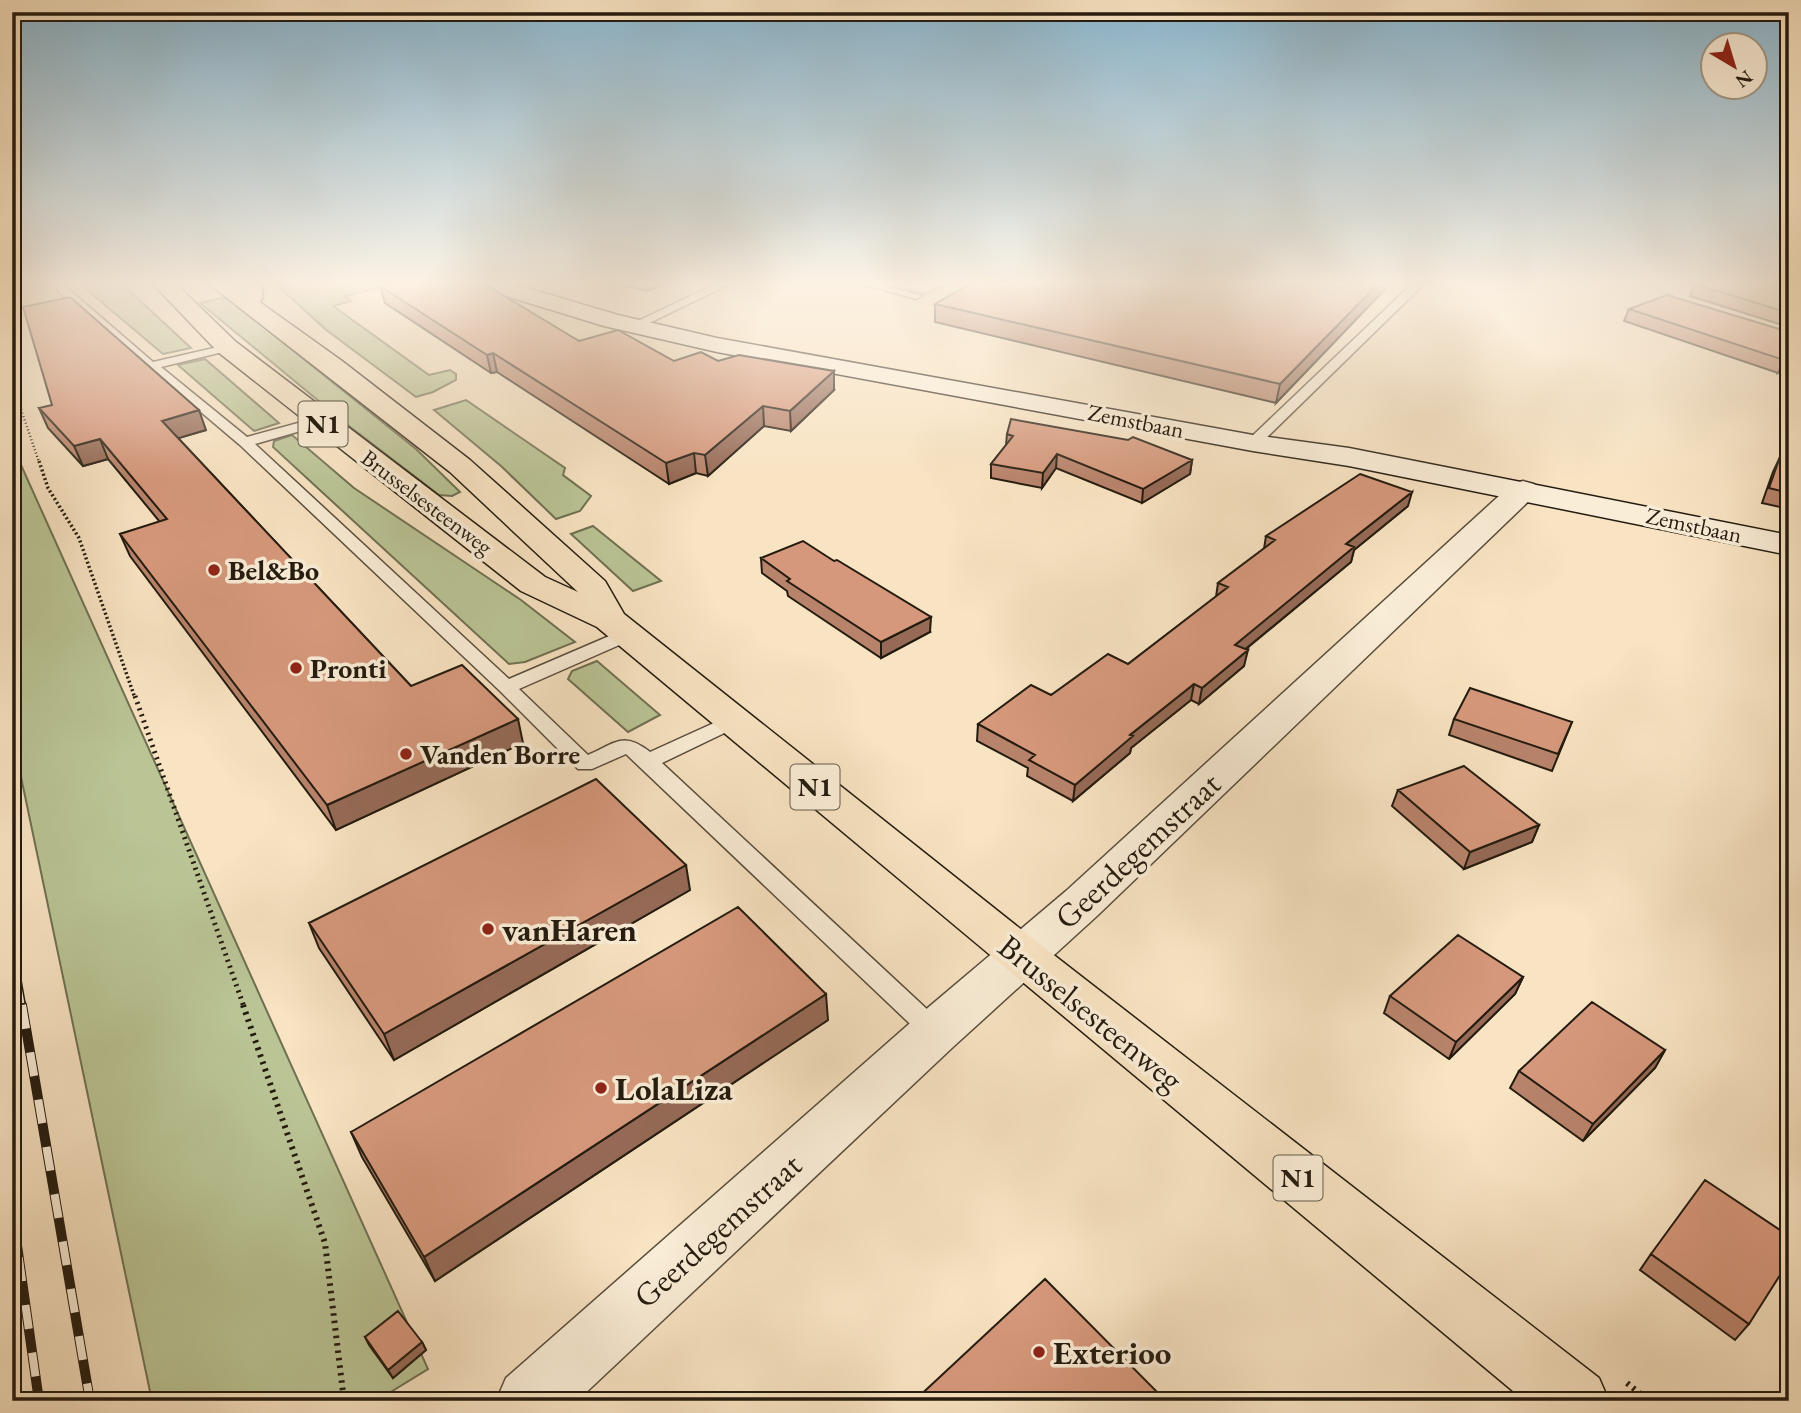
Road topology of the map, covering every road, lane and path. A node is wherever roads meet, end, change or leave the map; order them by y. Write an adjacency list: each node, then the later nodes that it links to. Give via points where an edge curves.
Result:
1 (131, 349): 7 (lane)
2 (219, 349): 7 (lane)
3 (229, 349): 9 (main road, Brusselsesteenweg / N1)
4 (319, 349): 14 (main road, Brusselsesteenweg / N1, via 460,466 593,589)
5 (741, 349): 11 (street, Zemstbaan)
6 (1351, 349): 11 (lane)
7 (151, 366): 10 (lane)
8 (12, 383): 20 (path, via 48,488 83,550 316,1212 325,1243)
9 (320, 421): 10 (lane); 14 (main road, Brusselsesteenweg / N1, via 533,584)
10 (245, 442): 15 (lane)
11 (1253, 443): 12 (street, Zemstbaan)
12 (1522, 490): 13 (street, Zemstbaan); 18 (street, Geerdegemstraat, via 1082,903)
13 (1789, 545)
14 (618, 627): 15 (lane); 16 (main road, Brusselsesteenweg / N1)
15 (507, 687): 17 (lane, via 585,764 628,745)
16 (733, 721): 17 (lane); 18 (main road, Brusselsesteenweg / N1)
17 (648, 761): 19 (lane)
18 (1020, 955): 19 (street, Geerdegemstraat); 22 (main road, Brusselsesteenweg / N1)
19 (935, 1032): 21 (street, Geerdegemstraat)
20 (344, 1401)
21 (529, 1401)
22 (1576, 1401)

